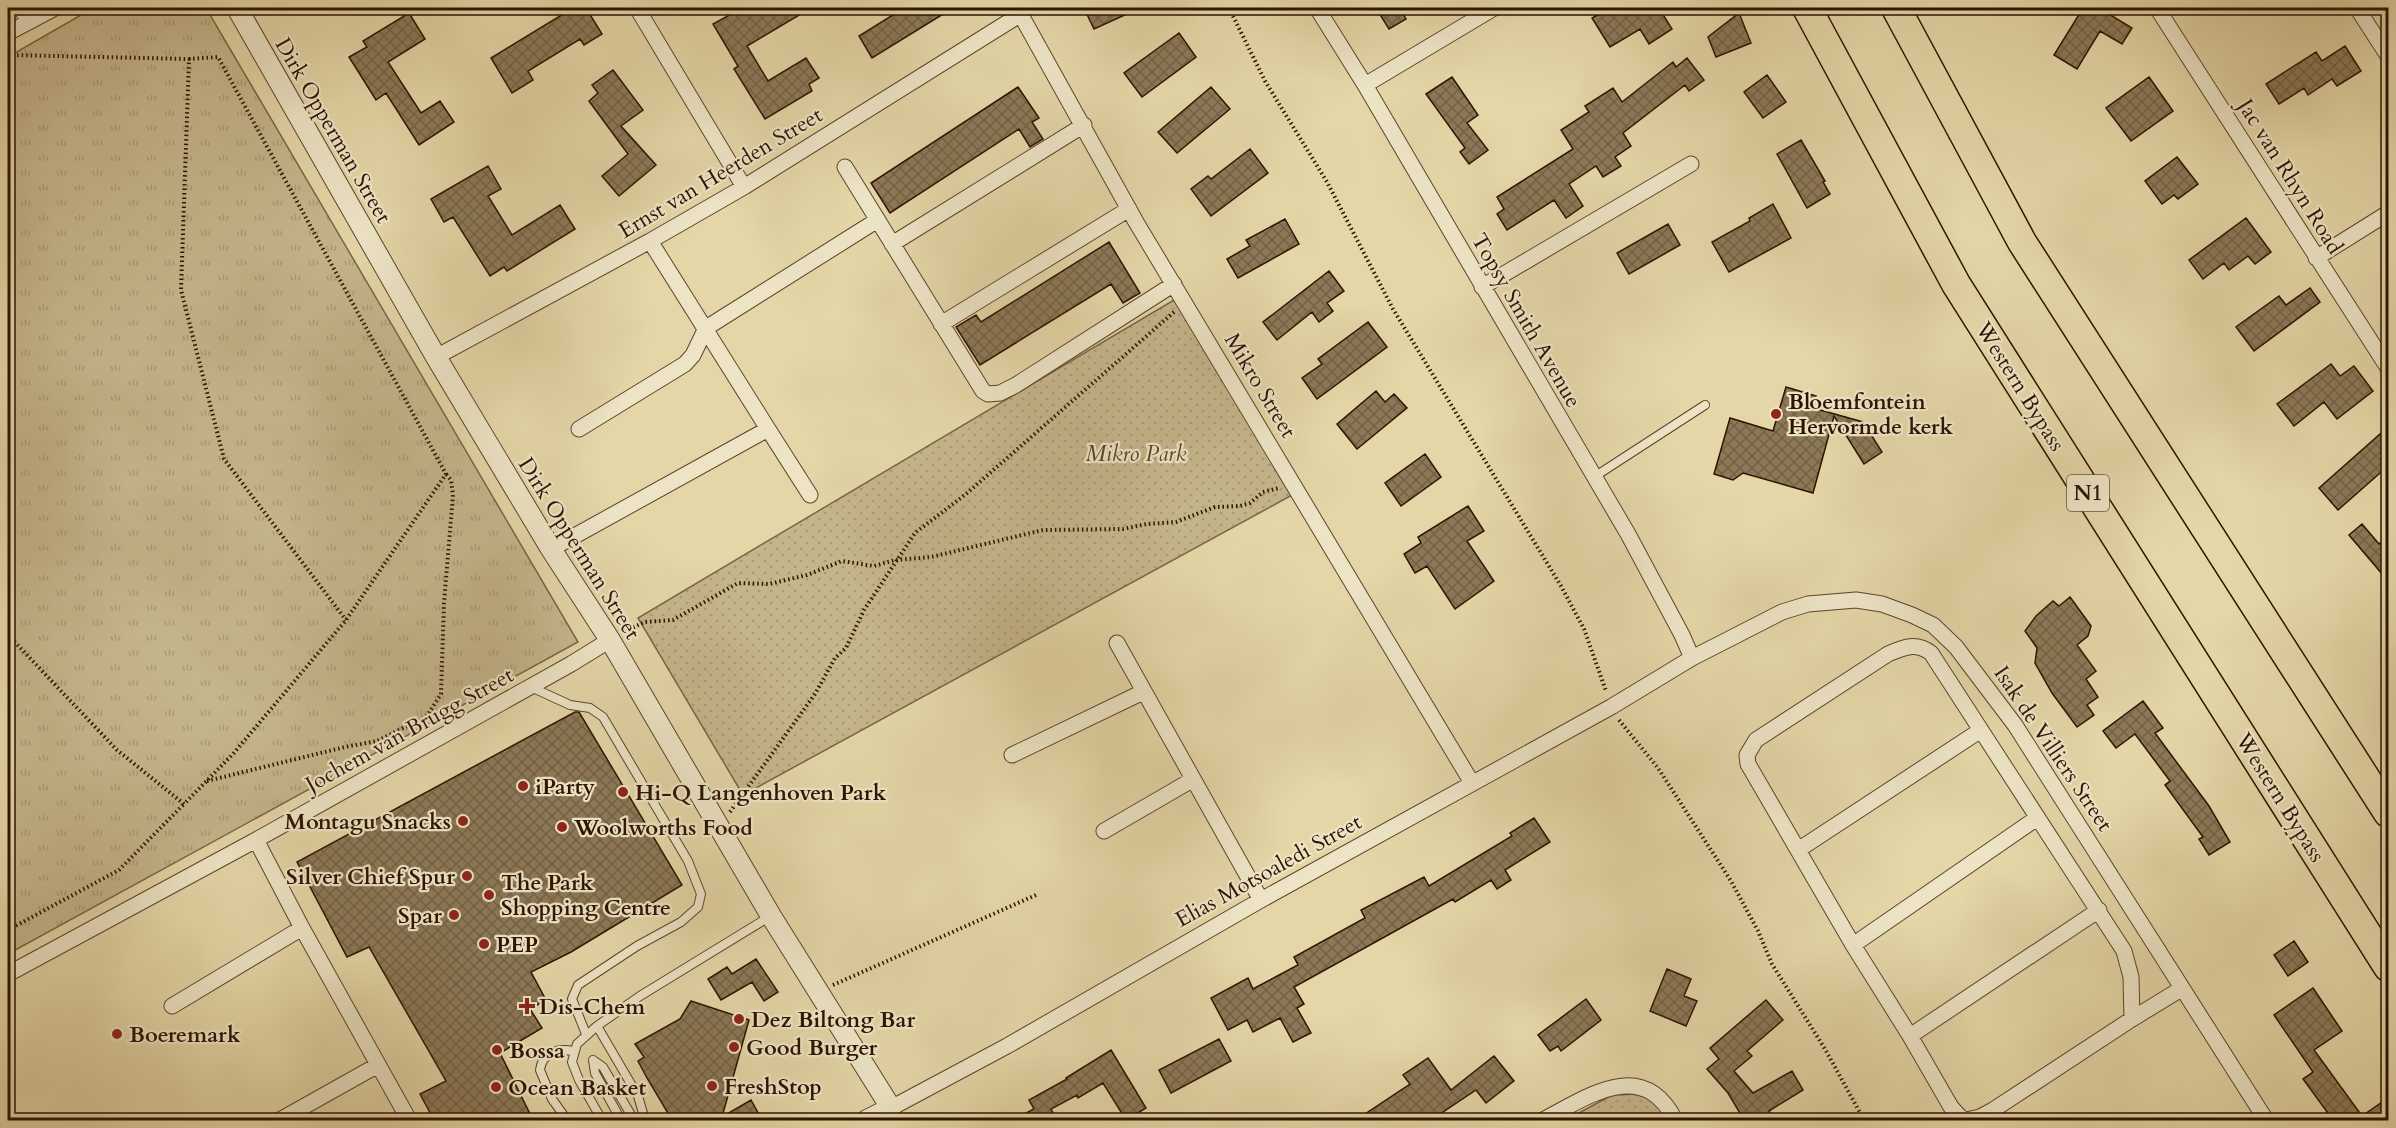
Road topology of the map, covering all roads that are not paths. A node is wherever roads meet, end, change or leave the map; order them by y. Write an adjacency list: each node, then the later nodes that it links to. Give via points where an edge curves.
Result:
1 (21, 8): 12 (street)
2 (55, 8): 12 (street)
3 (237, 8): 30 (street, Dirk Opperman Street)
4 (637, 8): 19 (street)
5 (1317, 8): 15 (street, Topsy Smith Avenue)
6 (1494, 8): 15 (street)
7 (1807, 8): 57 (highway, Western Bypass / N1, via 1956,284)
8 (1896, 8): 47 (highway, via 2022,243)
9 (2157, 8): 25 (street, Jac van Rhyn Road)
10 (2357, 8): 14 (street)
11 (1019, 11): 16 (street, Mikro Street); 19 (street, Ernst van Heerden Street)
12 (29, 22): 13 (street)
13 (8, 33)
14 (2388, 57)
15 (1365, 85): 27 (street, Topsy Smith Avenue)
16 (1084, 125): 20 (street, Mikro Street); 24 (street)
17 (1691, 164): 27 (street)
18 (845, 167): 22 (street)
19 (744, 187): 23 (street, Ernst van Heerden Street)
20 (1129, 209): 26 (street, Mikro Street); 28 (street)
21 (2388, 213): 25 (street)
22 (876, 221): 24 (street); 29 (street)
23 (650, 241): 29 (street); 30 (street, Ernst van Heerden Street)
24 (892, 244): 28 (street)
25 (2316, 258): 31 (street, Jac van Rhyn Road)
26 (1174, 284): 28 (street, via 1016,385 993,395 983,391); 46 (street, Mikro Street)
27 (1482, 287): 35 (street, Topsy Smith Avenue)
28 (941, 324)
29 (706, 328): 33 (street, via 685,364); 34 (street)
30 (436, 357): 37 (street, Dirk Opperman Street)
31 (2388, 368)
32 (1705, 405): 35 (lane)
33 (579, 429)
34 (768, 429): 36 (street); 37 (street)
35 (1594, 477): 40 (street, Topsy Smith Avenue)
36 (810, 495)
37 (551, 549): 38 (street, Dirk Opperman Street)
38 (610, 640): 41 (street, Jochem van Brugg Street); 54 (street, Dirk Opperman Street)
39 (1117, 643): 42 (street)
40 (1692, 658): 46 (street, Elias Motsoaledi Street); 59 (street, Isak de Villiers Street, via 1782,612 1833,600 1882,604 1933,626 1956,647 2015,725)
41 (531, 687): 50 (street, Jochem van Brugg Street); 63 (lane, via 570,705 590,708 603,717 688,861 701,894 698,907 681,922 578,985 572,999)
42 (1143, 692): 44 (street); 45 (street)
43 (1981, 730): 48 (street); 51 (street); 51 (street, via 1931,653 1918,645 1888,654 1762,734 1751,746 1748,764)
44 (1012, 755)
45 (1191, 780): 49 (street); 52 (street)
46 (1472, 783): 52 (street, Elias Motsoaledi Street)
47 (2388, 813)
48 (2037, 818): 53 (street); 56 (street)
49 (1104, 831)
50 (256, 840): 55 (street); 58 (street, Jochem van Brugg Street)
51 (1798, 850): 56 (street)
52 (1261, 900): 67 (street, Elias Motsoaledi Street)
53 (2098, 910): 61 (street, via 2129,964); 64 (street)
54 (771, 916): 62 (lane); 67 (street, Dirk Opperman Street)
55 (302, 928): 60 (street); 66 (street)
56 (1853, 945): 64 (street)
57 (2388, 967)
58 (8, 974)
59 (2181, 989): 61 (street); 78 (street, Isak de Villiers Street)
60 (172, 1006)
61 (2132, 1019): 64 (street, via 1993,1110 1966,1119 1951,1107)
62 (597, 1026): 63 (lane); 74 (lane, via 638,1096)
63 (586, 1035): 65 (lane)
64 (1910, 1035)
65 (573, 1051): 70 (lane, via 552,1052 540,1070 552,1099); 71 (lane, via 572,1062 579,1080)
66 (378, 1065): 68 (street); 69 (street)
67 (891, 1108): 75 (street, Elias Motsoaledi Street)
68 (280, 1120)
69 (409, 1120)
70 (567, 1120)
71 (603, 1120)
72 (621, 1120): 73 (lane, via 595,1073 593,1060 603,1067)
73 (634, 1120)
74 (645, 1120)
75 (867, 1120)
76 (1544, 1120): 77 (street, via 1599,1090 1630,1086 1654,1093)
77 (1675, 1120)
78 (2266, 1120)

